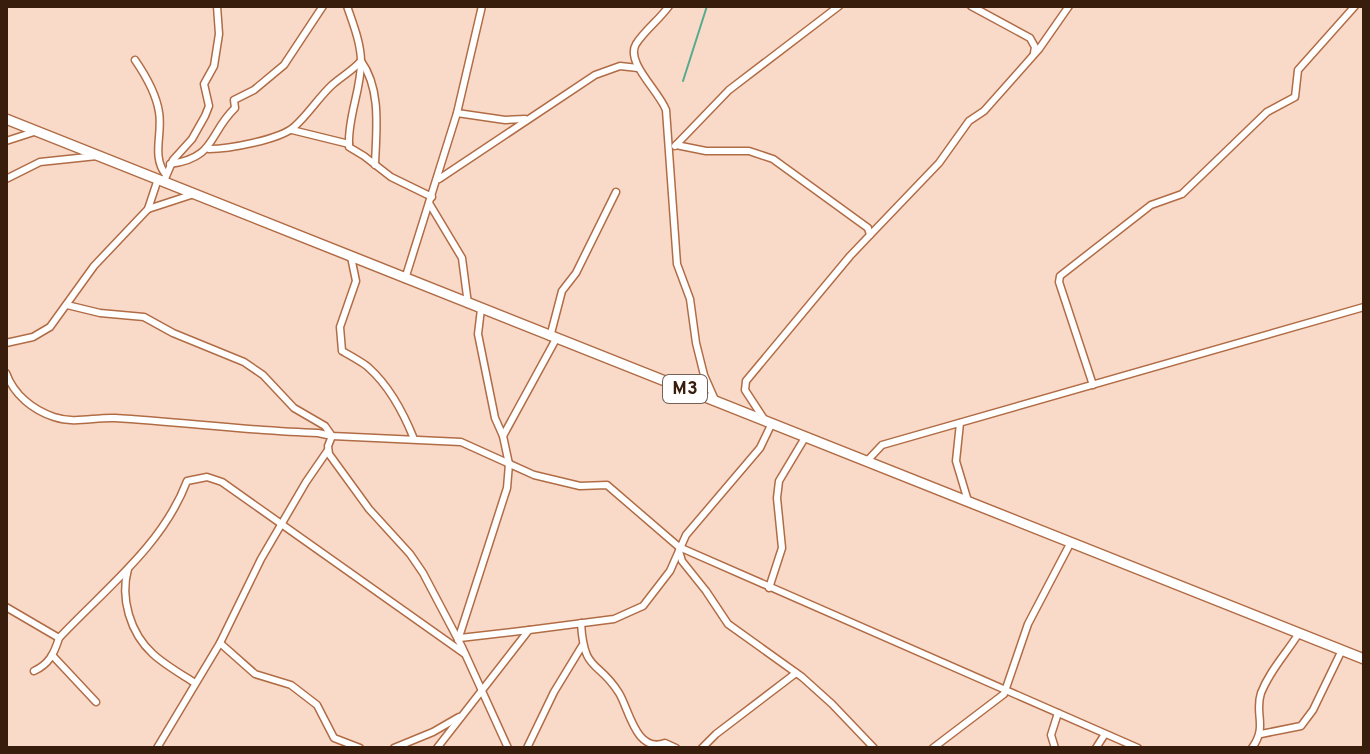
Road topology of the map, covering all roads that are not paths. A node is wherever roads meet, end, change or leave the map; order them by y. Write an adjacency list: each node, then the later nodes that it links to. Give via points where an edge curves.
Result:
1 (217, 6): 25 (street, via 214,66 204,84 209,106 198,131)
2 (323, 6): 22 (street, via 284,65 234,100 235,108 218,127)
3 (347, 6): 12 (street)
4 (482, 6): 14 (street)
5 (669, 6): 13 (street, via 636,45)
6 (839, 6): 21 (street, via 729,90)
7 (971, 6): 10 (street, via 1030,38)
8 (1069, 6): 10 (street)
9 (1355, 6): 44 (street, via 1298,70 1295,97 1267,112 1182,194 1151,205 1060,276)
10 (1034, 53): 34 (street)
11 (135, 60): 27 (street, via 159,109 158,161)
12 (361, 61): 17 (street); 20 (street); 26 (street, via 376,108)
13 (638, 68): 15 (street, via 620,66 595,75); 23 (street, via 664,104)
14 (457, 113): 15 (street); 29 (street)
15 (530, 118): 29 (street)
16 (6, 119): 18 (main road, M3)
17 (291, 129): 20 (street); 22 (street)
18 (37, 131): 19 (street); 24 (main road, M3)
19 (6, 141)
20 (349, 144): 26 (street)
21 (676, 145): 23 (street); 34 (street, via 749,151 773,159 865,224)
22 (209, 149): 25 (street, via 189,161)
23 (670, 152): 45 (street, via 677,264)
24 (100, 156): 27 (main road, M3); 28 (street, via 40,162)
25 (170, 164): 27 (street)
26 (375, 165): 32 (street)
27 (163, 178): 31 (main road, M3); 33 (street)
28 (6, 179)
29 (438, 180): 32 (street)
30 (616, 192): 41 (street, via 562,291)
31 (194, 194): 33 (street); 35 (main road, M3)
32 (431, 200): 36 (street); 37 (street, via 462,258)
33 (148, 209): 38 (street, via 94,266)
34 (870, 235): 46 (street, via 746,381 745,390)
35 (351, 257): 36 (main road, M3); 51 (street, via 356,281 340,327 342,351 367,365 385,385)
36 (405, 279): 37 (main road, M3)
37 (468, 304): 40 (main road, M3)
38 (67, 305): 42 (street, via 42,333); 48 (street, via 144,317 244,362)
39 (1364, 307): 44 (street)
40 (481, 309): 41 (main road, M3); 49 (street, via 478,334 484,372)
41 (553, 338): 45 (main road, M3); 49 (street)
42 (6, 343)
43 (6, 373): 48 (street, via 13,388 35,408 70,421 117,418)
44 (1093, 385): 47 (street)
45 (715, 400): 46 (main road, M3)
46 (768, 421): 50 (main road, M3); 58 (street, via 760,448)
47 (960, 423): 53 (street, via 882,445); 55 (street, via 956,461)
48 (332, 436): 51 (street); 52 (street)
49 (503, 436): 54 (street)
50 (806, 436): 53 (main road, M3); 60 (street, via 779,481 783,542)
51 (414, 439): 54 (street, via 461,442)
52 (328, 450): 56 (street); 66 (street, via 369,509 410,554)
53 (867, 461): 55 (main road, M3)
54 (509, 464): 58 (street, via 580,486 607,485); 66 (street, via 507,488)
55 (968, 502): 57 (main road, M3)
56 (282, 523): 59 (street, via 222,482 192,479 169,520); 67 (street); 70 (street)
57 (1071, 542): 64 (main road, M3); 77 (street, via 1028,624)
58 (679, 547): 60 (street); 62 (street, via 670,571 643,606 614,619); 74 (street, via 682,561 728,624)
59 (129, 567): 65 (street); 75 (street, via 124,599 140,635 156,657)
60 (769, 588): 77 (street)
61 (6, 607): 65 (street)
62 (581, 623): 63 (street); 68 (street)
63 (529, 630): 66 (street); 76 (street)
64 (1299, 633): 69 (main road, M3); 82 (street, via 1260,696)
65 (59, 638): 71 (street)
66 (459, 639): 70 (street)
67 (220, 643): 75 (street); 84 (street, via 255,674 299,690 317,705 334,738)
68 (583, 646): 88 (street); 89 (street, via 591,665 620,694 632,726 650,744)
69 (1342, 650): 72 (main road, M3); 82 (street, via 1301,726)
70 (465, 654): 76 (street)
71 (52, 655): 73 (street); 78 (street)
72 (1364, 659)
73 (34, 671)
74 (796, 673): 90 (street); 91 (street)
75 (195, 683): 83 (street)
76 (481, 690): 80 (street); 87 (street)
77 (1005, 691): 79 (street); 92 (street)
78 (96, 702)
79 (1058, 713): 81 (street); 93 (street, via 1051,735)
80 (462, 716): 85 (street); 86 (street)
81 (1105, 734): 94 (street); 95 (street)
82 (1261, 734): 96 (street)
83 (157, 748)
84 (360, 748)
85 (394, 748)
86 (437, 748)
87 (508, 748)
88 (527, 748)
89 (676, 748)
90 (702, 748)
91 (874, 748)
92 (933, 748)
93 (1055, 748)
94 (1096, 748)
95 (1138, 748)
96 (1252, 748)

